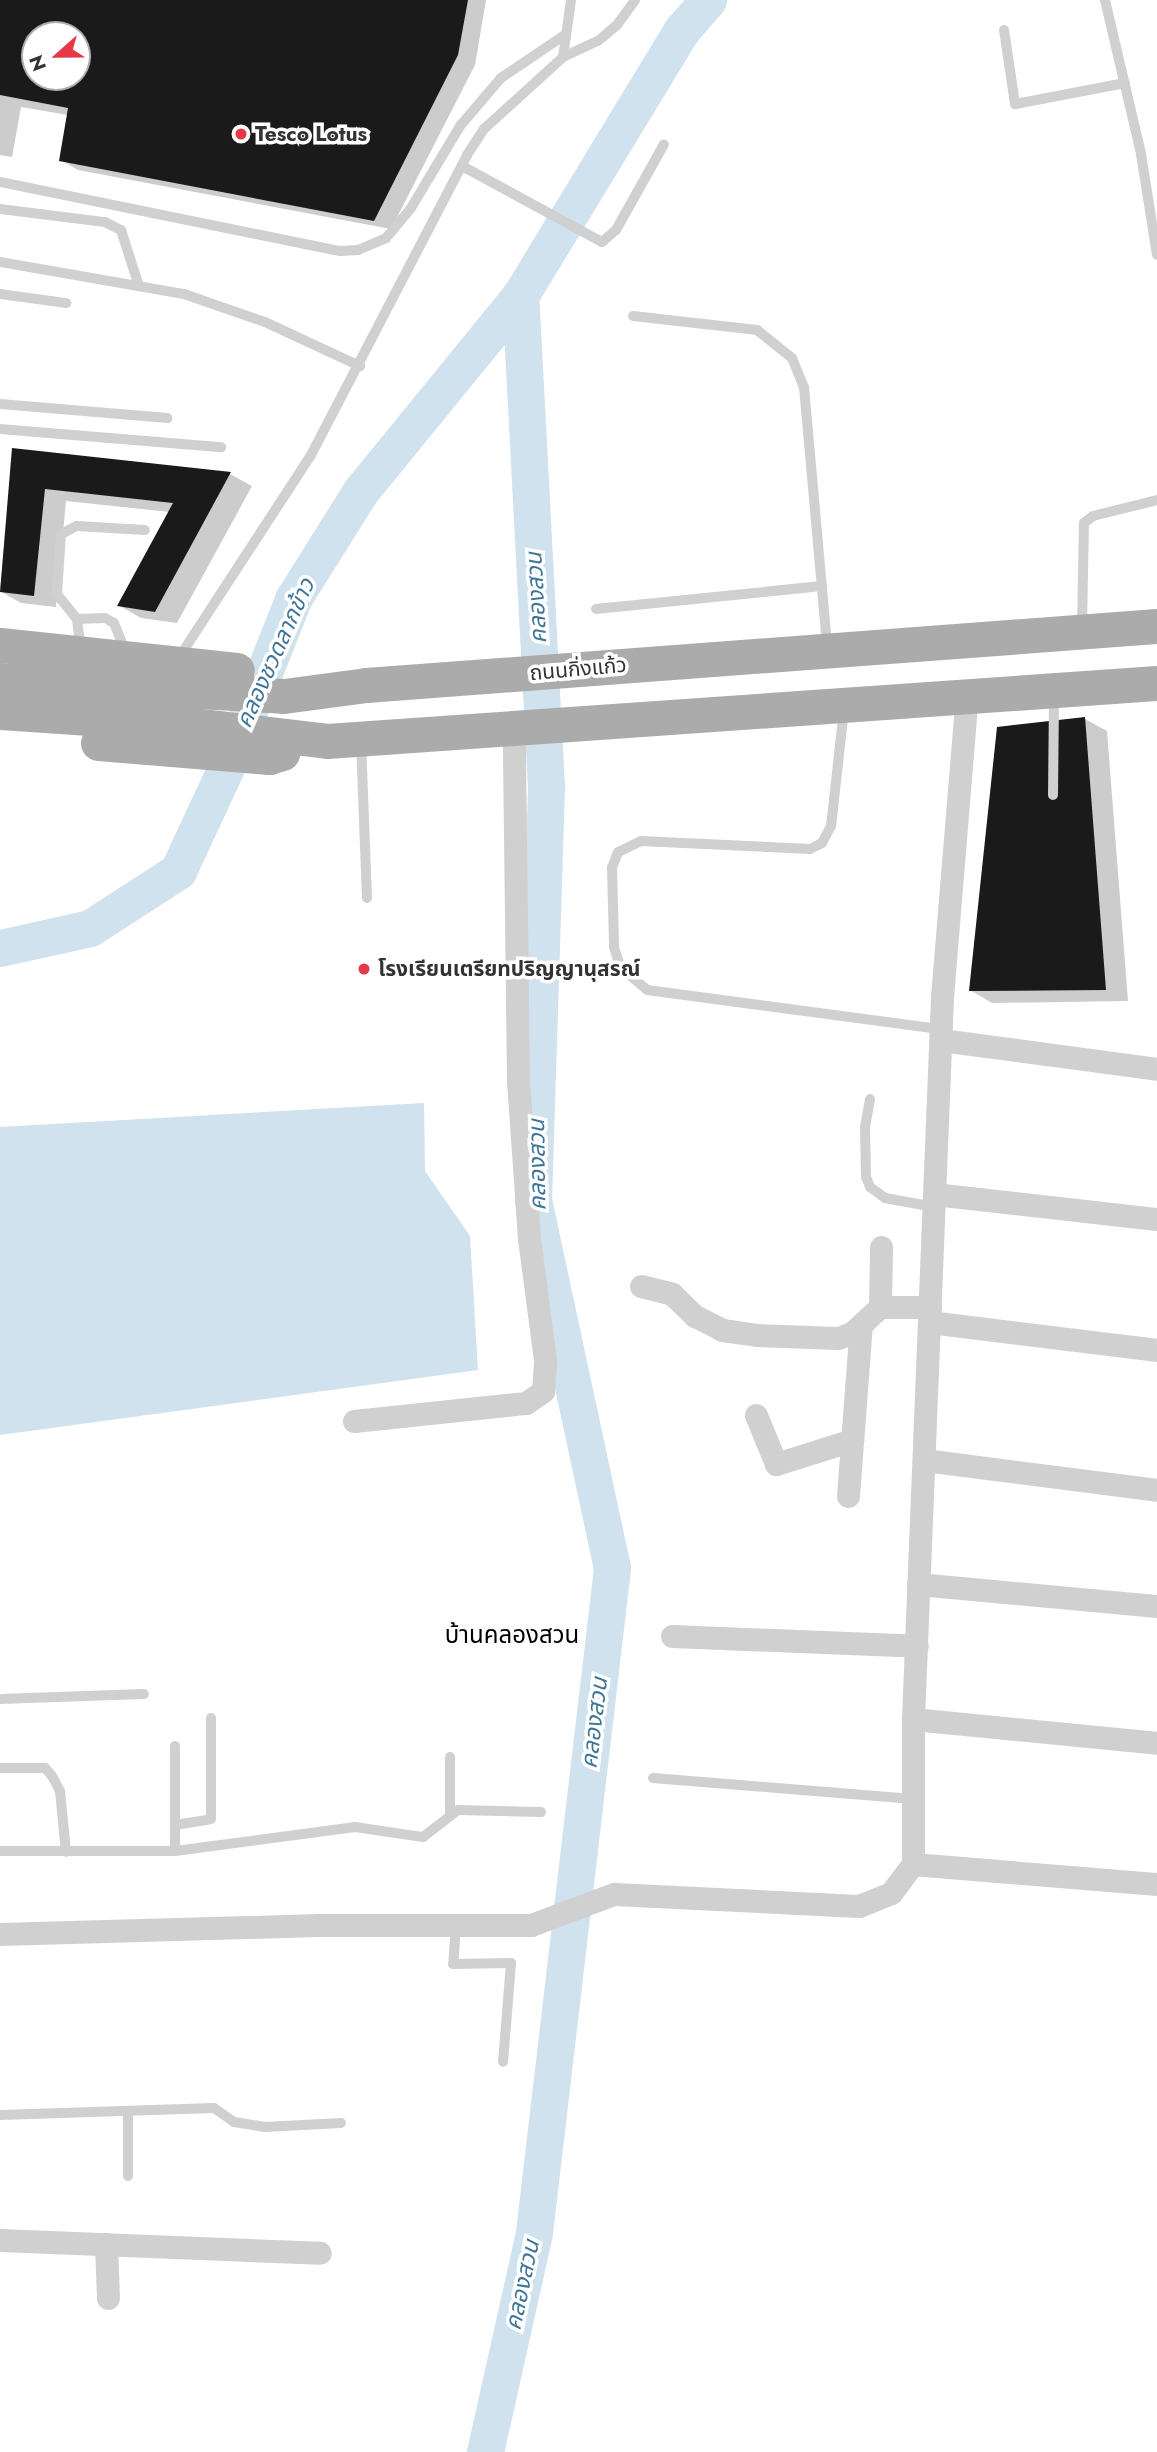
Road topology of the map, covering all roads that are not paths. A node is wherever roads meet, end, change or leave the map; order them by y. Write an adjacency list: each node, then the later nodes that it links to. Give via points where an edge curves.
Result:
1 (571, 0): 5 (lane)
2 (635, 0): 6 (lane, via 598,41)
3 (1105, 0): 7 (lane)
4 (1004, 30): 7 (lane, via 1014,104)
5 (566, 34): 6 (lane); 10 (lane, via 501,78 460,126 411,208 386,238 358,250 340,251)
6 (563, 57): 9 (lane, via 484,129)
7 (1125, 83): 12 (lane, via 1142,154)
8 (664, 144): 9 (lane, via 610,239 602,242)
9 (462, 166): 18 (lane)
10 (0, 182)
11 (0, 209): 14 (lane, via 105,222 121,230)
12 (1157, 255)
13 (0, 262): 14 (lane)
14 (139, 286): 18 (lane, via 184,295 265,322)
15 (0, 294): 16 (lane)
16 (66, 303)
17 (633, 316): 25 (lane, via 757,330 792,358 804,387)
18 (360, 366): 32 (lane)
19 (0, 404): 20 (lane)
20 (167, 418)
21 (0, 429): 22 (lane)
22 (221, 447)
23 (1157, 500): 28 (lane, via 1093,516 1084,523)
24 (145, 530): 29 (lane, via 77,526 61,534 57,594)
25 (822, 586): 26 (lane); 31 (lane)
26 (596, 609)
27 (1157, 626): 28 (main road, ถนนกิ่งแก้ว)
28 (1083, 632): 31 (main road, ถนนกิ่งแก้ว)
29 (79, 635): 30 (main road); 32 (main road, via 127,656)
30 (0, 645)
31 (828, 652): 32 (main road, ถนนกิ่งแก้ว, via 295,687)
32 (195, 672): 33 (main road)
33 (0, 680)
34 (1157, 683): 35 (main road)
35 (1054, 690): 36 (main road); 43 (lane)
36 (967, 696): 37 (main road); 45 (street)
37 (845, 704): 39 (main road); 45 (lane, via 831,827 822,843 810,849 641,841 629,845 618,852 612,868 614,947 629,979 647,990)
38 (0, 712): 41 (main road)
39 (516, 730): 42 (main road); 57 (street, via 518,1081 529,1238 545,1360 543,1391 526,1403)
40 (0, 735): 41 (main road)
41 (191, 737): 42 (main road, via 273,745)
42 (361, 739): 44 (lane)
43 (1053, 795)
44 (367, 898)
45 (941, 1034): 46 (street); 48 (street)
46 (1157, 1069)
47 (870, 1099): 48 (lane, via 865,1128 870,1187 885,1198)
48 (934, 1200): 49 (street); 53 (street)
49 (1157, 1219)
50 (881, 1247): 52 (street)
51 (641, 1286): 54 (street, via 672,1294 695,1316 722,1330 838,1338)
52 (880, 1307): 53 (street); 54 (street)
53 (930, 1315): 55 (street); 59 (street)
54 (861, 1325): 58 (street)
55 (1157, 1350)
56 (756, 1415): 58 (street, via 776,1464)
57 (354, 1421)
58 (852, 1440): 61 (street)
59 (924, 1460): 60 (street); 62 (street)
60 (1157, 1490)
61 (848, 1496)
62 (918, 1584): 63 (street); 65 (street)
63 (1157, 1606)
64 (672, 1636): 65 (street)
65 (916, 1646): 69 (street)
66 (144, 1694): 67 (lane)
67 (0, 1699)
68 (211, 1718): 78 (lane, via 211,1819)
69 (913, 1719): 70 (street); 75 (street)
70 (1157, 1743)
71 (175, 1746): 78 (lane)
72 (450, 1756): 77 (lane)
73 (0, 1768): 81 (lane, via 45,1769 52,1776 60,1791)
74 (653, 1778): 75 (lane)
75 (913, 1799): 82 (street)
76 (541, 1812): 77 (lane)
77 (450, 1813): 80 (lane, via 423,1837 355,1828)
78 (175, 1825): 80 (lane)
79 (0, 1851): 81 (lane)
80 (175, 1851): 81 (lane)
81 (66, 1852)
82 (913, 1864): 83 (street); 84 (street, via 891,1893 859,1906 614,1894 531,1925)
83 (1157, 1884)
84 (456, 1925): 85 (street); 86 (lane, via 453,1964 511,1963)
85 (0, 1934)
86 (503, 2062)
87 (128, 2111): 88 (lane); 89 (lane, via 214,2108 234,2122 264,2127); 90 (lane)
88 (0, 2115)
89 (341, 2123)
90 (128, 2176)
91 (0, 2240): 92 (street)
92 (106, 2244): 93 (street); 94 (street)
93 (320, 2253)
94 (108, 2298)

